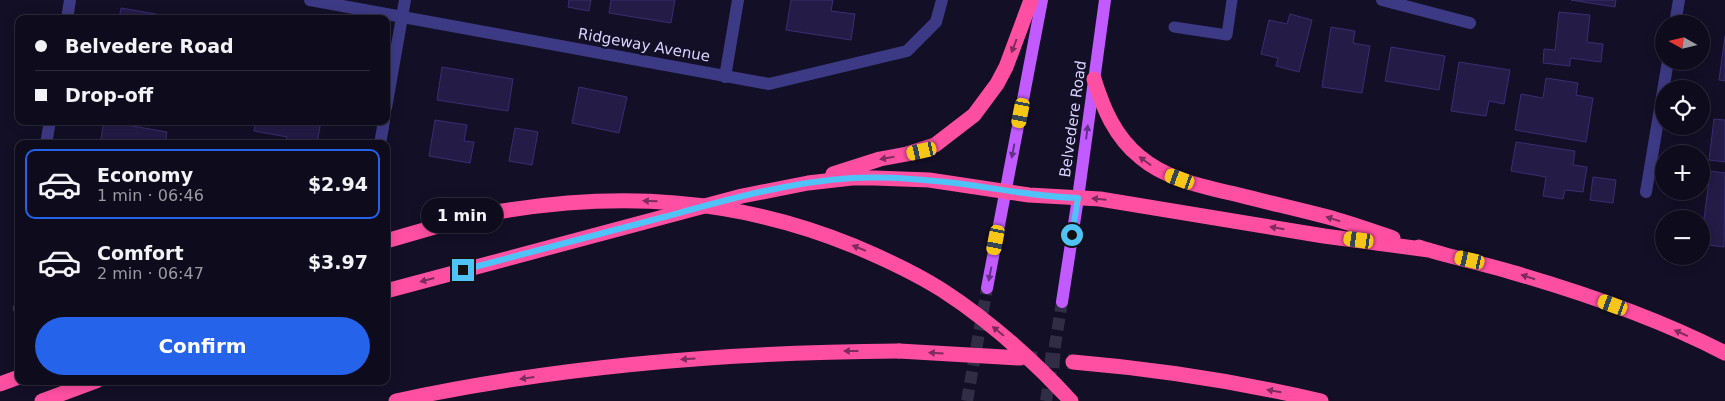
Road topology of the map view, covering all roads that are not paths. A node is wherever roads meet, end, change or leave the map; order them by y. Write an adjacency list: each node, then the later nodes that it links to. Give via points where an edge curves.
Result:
1 (70, 0): 12 (street)
2 (310, 0): 14 (street, Ridgeway Avenue)
3 (405, 0): 14 (street)
4 (738, 0): 18 (street)
5 (942, 0): 18 (street, Ridgeway Avenue, via 936,22 907,51 769,84)
6 (1031, 0): 25 (highway, one-way to 25, via 997,84 974,115 954,132 922,151 880,159)
7 (1042, 0): 26 (main road, one-way to 26)
8 (1105, 0): 19 (main road, Belvedere Road)
9 (1232, 0): 16 (lane, via 1227,35)
10 (1386, 0): 15 (street)
11 (1679, 0): 13 (street)
12 (68, 15)
13 (1676, 15)
14 (402, 17): 18 (street, Ridgeway Avenue); 20 (street)
15 (1470, 23)
16 (1174, 27)
17 (1666, 70): 27 (street)
18 (725, 77)
19 (1094, 79): 28 (main road, Belvedere Road, one-way to 19); 30 (highway, one-way to 19, via 1323,216 1224,192 1166,173 1138,156 1120,136 1108,117)
20 (390, 85)
21 (49, 125): 23 (street)
22 (383, 125): 24 (street)
23 (47, 140)
24 (381, 140)
25 (808, 183): 26 (highway, via 852,178 901,179 956,183); 32 (highway, one-way to 32, via 742,196)
26 (1006, 192): 28 (highway); 31 (main road, one-way to 31)
27 (1646, 192)
28 (1078, 198): 30 (highway, one-way to 28, via 1324,236 1127,202); 33 (main road, Belvedere Road)
29 (390, 240): 42 (highway, one-way to 29, bridge, via 1013,344 941,290 868,252 800,226 686,203 570,202 491,213)
30 (1429, 250): 34 (highway, one-way to 30, via 1599,300)
31 (987, 288)
32 (390, 290)
33 (1062, 302)
34 (1725, 353)
35 (1020, 358): 41 (highway, one-way to 41, bridge, via 900,351 766,354 624,364 484,384)
36 (1073, 362): 43 (highway, one-way to 36, via 1164,372)
37 (15, 378): 38 (highway)
38 (0, 384)
39 (85, 385): 40 (highway)
40 (42, 401)
41 (396, 401)
42 (1071, 401)
43 (1321, 401)

